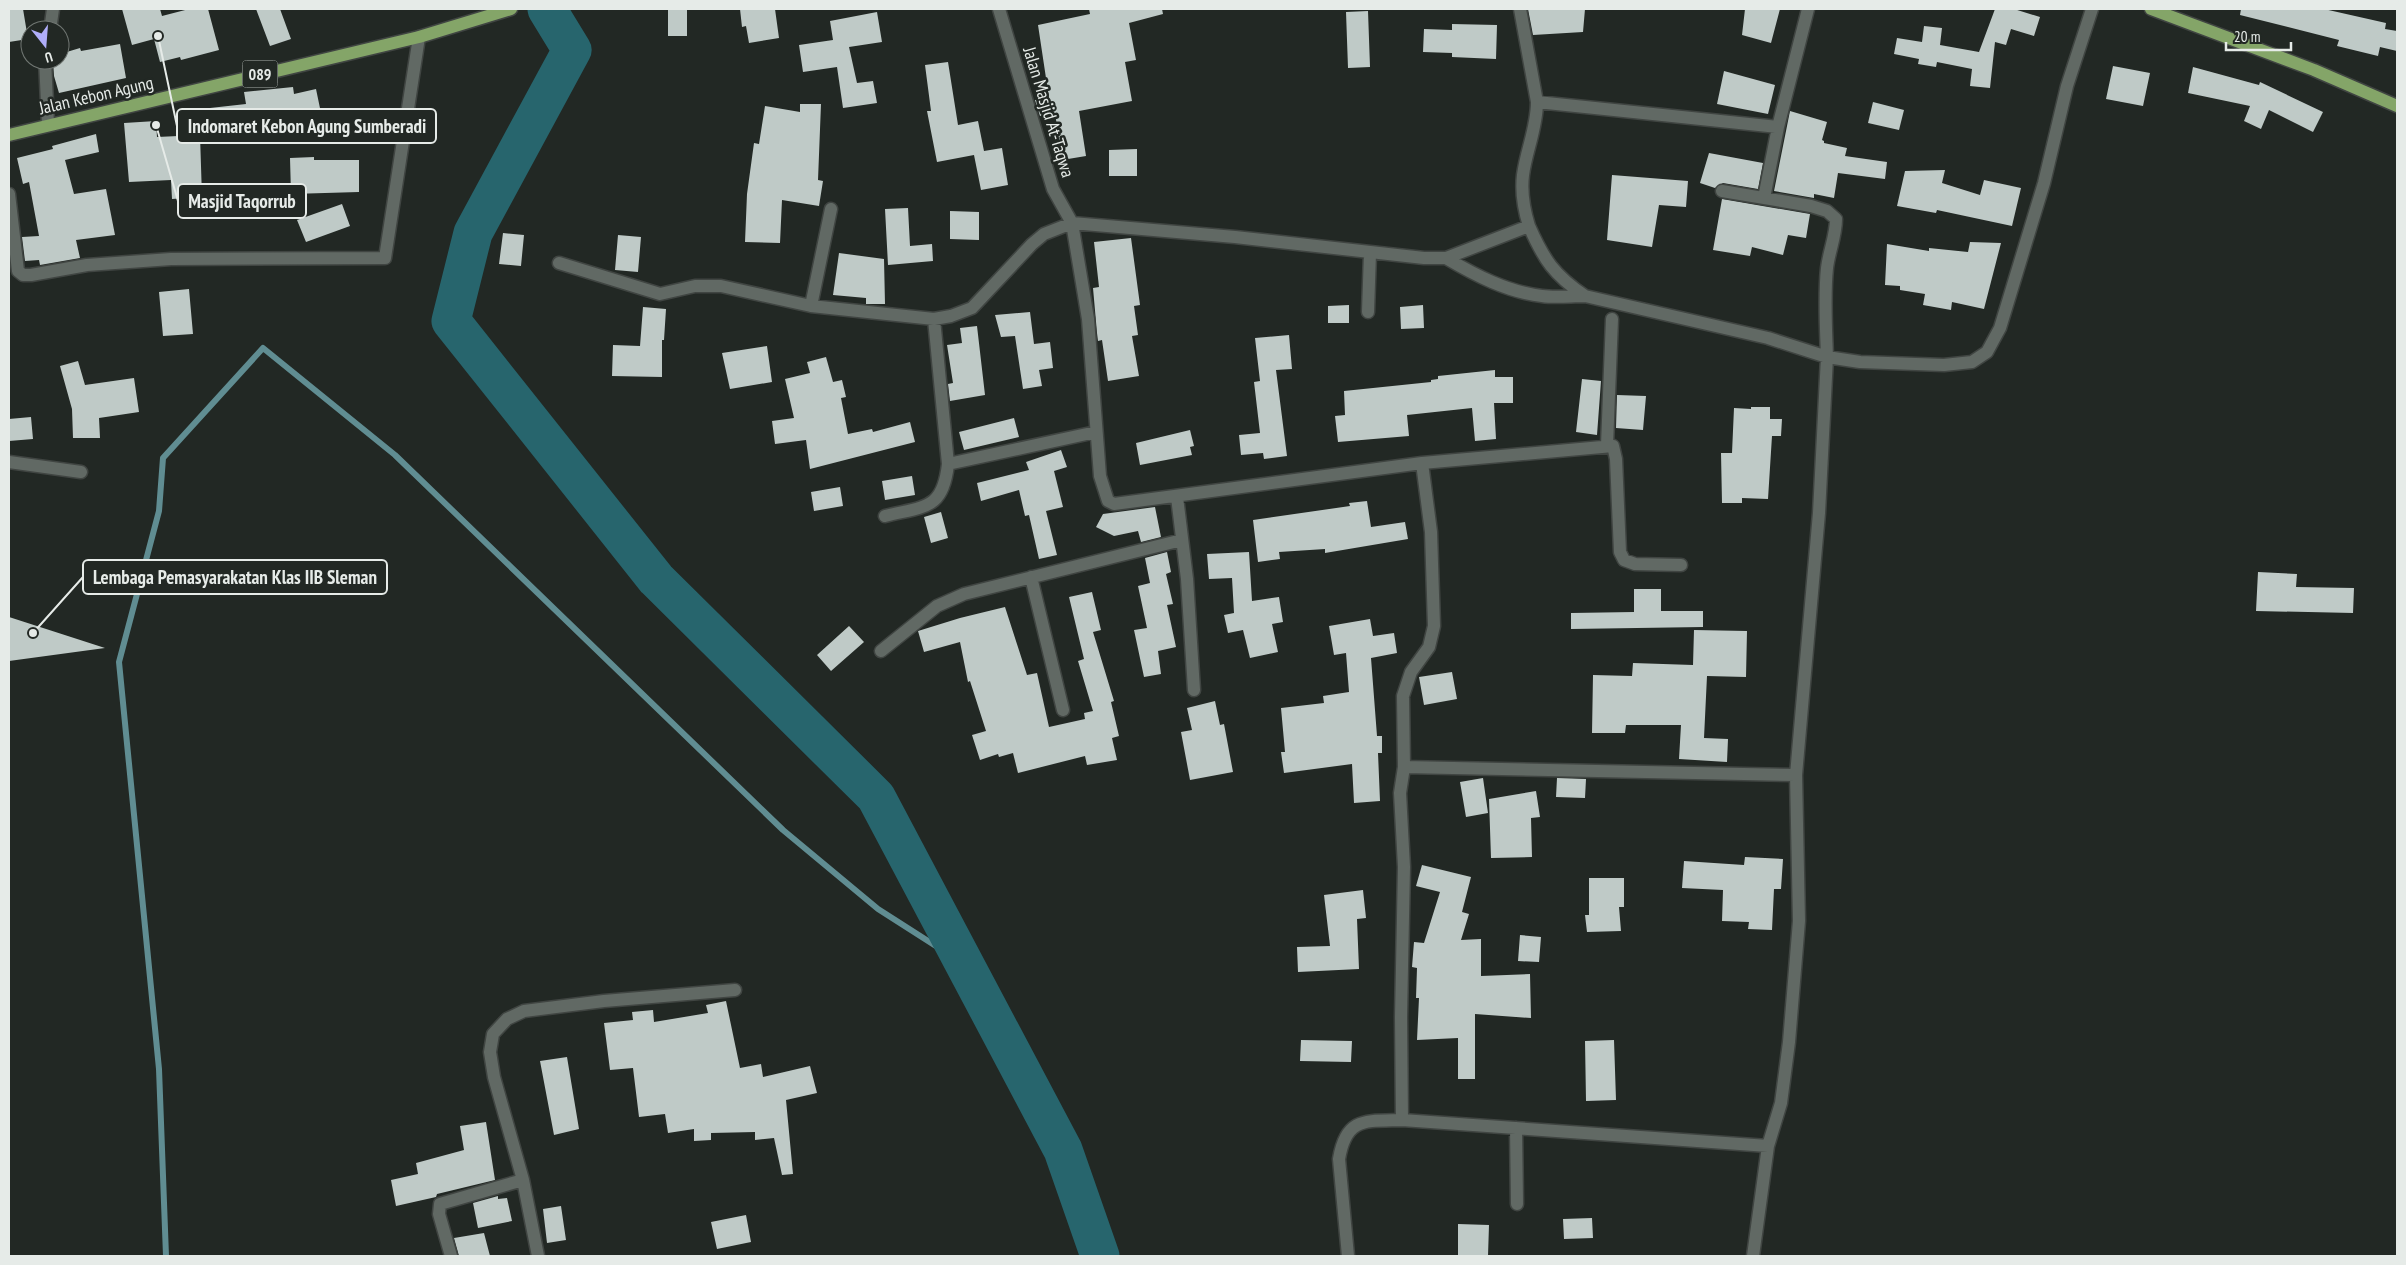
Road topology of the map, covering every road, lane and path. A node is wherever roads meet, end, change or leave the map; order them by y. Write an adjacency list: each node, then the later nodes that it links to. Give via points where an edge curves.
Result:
1 (511, 9): 7 (main road, Jalan Kebon Agung / 089)
2 (1000, 9): 18 (street, Jalan Masjid At-Taqwa, via 1054,189)
3 (1520, 9): 9 (street)
4 (1808, 9): 12 (street)
5 (2092, 9): 28 (street, via 2067,86 2044,183 2000,328 1987,352 1972,362 1944,365 1860,362)
6 (2151, 9): 10 (main road, via 2314,70)
7 (419, 37): 11 (main road, Jalan Kebon Agung / 089); 15 (street, via 386,258 171,260 86,265 23,275 18,271)
8 (45, 70): 11 (street)
9 (1537, 102): 12 (street); 19 (street, via 1537,116 1523,176 1524,208)
10 (2397, 106)
11 (48, 124): 13 (main road, Jalan Kebon Agung / 089)
12 (1778, 127): 16 (street)
13 (9, 135)
14 (1722, 191): 16 (street)
15 (9, 194)
16 (1764, 198): 28 (street, via 1811,206 1827,211 1836,219 1827,266)
17 (831, 209): 24 (street)
18 (1072, 223): 20 (street); 26 (street, via 1044,234 1032,244 972,308); 29 (street, Jalan Masjid At-Taqwa, via 1088,318)
19 (1529, 226): 21 (street); 23 (street, via 1550,266)
20 (1370, 253): 21 (street); 25 (street)
21 (1446, 258): 23 (street, via 1511,290 1542,296)
22 (559, 263): 24 (street, via 660,294 695,286 721,286)
23 (1584, 296): 28 (street, via 1768,338)
24 (811, 306): 26 (street)
25 (1368, 312)
26 (934, 318): 33 (street)
27 (1612, 319): 30 (street)
28 (1827, 357): 44 (street, via 1819,513)
29 (1096, 432): 33 (street); 35 (street, Jalan Masjid At-Taqwa, via 1102,484 1110,503)
30 (1607, 445): 32 (street); 38 (street, via 1616,450 1620,552 1624,560 1635,564)
31 (9, 462): 34 (street)
32 (1422, 462): 35 (street); 43 (street, via 1431,532 1434,626 1429,647 1411,672 1403,696)
33 (948, 464): 36 (street, via 945,486 930,505)
34 (81, 472)
35 (1177, 497): 37 (street)
36 (885, 516)
37 (1182, 540): 39 (street); 41 (street)
38 (1682, 565)
39 (1031, 577): 40 (street, via 964,594 937,606); 42 (street)
40 (881, 650)
41 (1194, 690)
42 (1063, 710)
43 (1404, 767): 44 (street); 46 (street, via 1400,793 1404,867)
44 (1796, 775): 48 (street, via 1799,921 1781,1103)
45 (735, 990): 49 (street, via 524,1011 507,1019 493,1034 490,1052)
46 (1402, 1120): 47 (street); 53 (street, via 1358,1123 1341,1144 1339,1159)
47 (1516, 1128): 48 (street); 50 (street)
48 (1768, 1146): 54 (street)
49 (523, 1180): 51 (street, via 440,1204 439,1214); 52 (street)
50 (1517, 1204)
51 (451, 1256)
52 (538, 1256)
53 (1348, 1256)
54 (1753, 1256)

